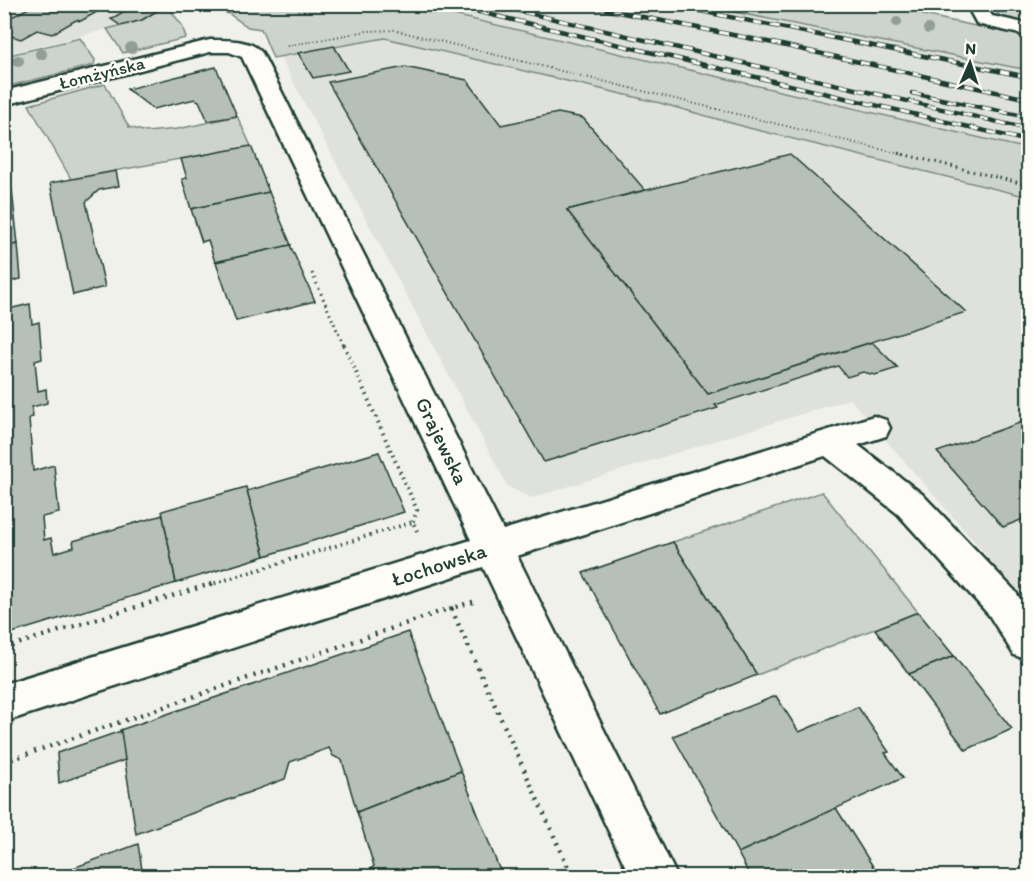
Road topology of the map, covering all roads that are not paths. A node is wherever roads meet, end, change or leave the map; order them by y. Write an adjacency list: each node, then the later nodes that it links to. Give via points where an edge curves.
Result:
1 (975, 4): 2 (street, via 984,20)
2 (1029, 30)
3 (200, 48): 4 (street, Łomżyńska); 7 (street, Grajewska, via 231,46 251,53)
4 (4, 98)
5 (873, 428): 6 (street, Łochowska)
6 (830, 442): 7 (street, Łochowska); 8 (street, via 910,504 1002,603)
7 (494, 547): 9 (street, Łochowska); 10 (street, Grajewska)
8 (1029, 643)
9 (4, 703)
10 (654, 876)

